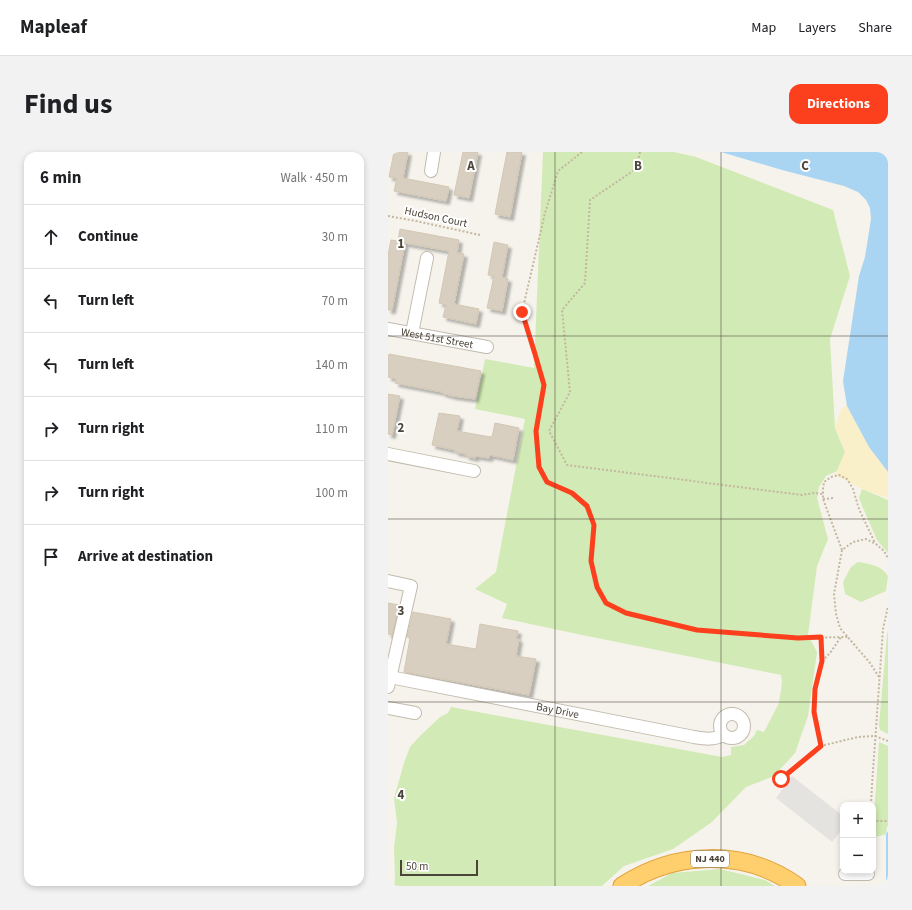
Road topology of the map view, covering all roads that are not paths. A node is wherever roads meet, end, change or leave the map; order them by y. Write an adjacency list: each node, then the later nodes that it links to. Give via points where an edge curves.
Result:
1 (434, 152): 2 (street)
2 (431, 171)
3 (427, 258): 5 (street)
4 (388, 328): 5 (street, West 51st Street)
5 (412, 333): 6 (street, West 51st Street)
6 (487, 347)
7 (388, 454): 8 (street)
8 (474, 471)
9 (388, 581): 10 (street, Bay Drive, via 411,586)
10 (389, 682): 13 (street, Bay Drive, via 694,737 708,739)
11 (388, 708): 12 (street)
12 (415, 713)
13 (724, 735)
14 (622, 886): 15 (highway, NJ 440, via 642,874 665,865 711,858 739,861 760,867)
15 (797, 886)

